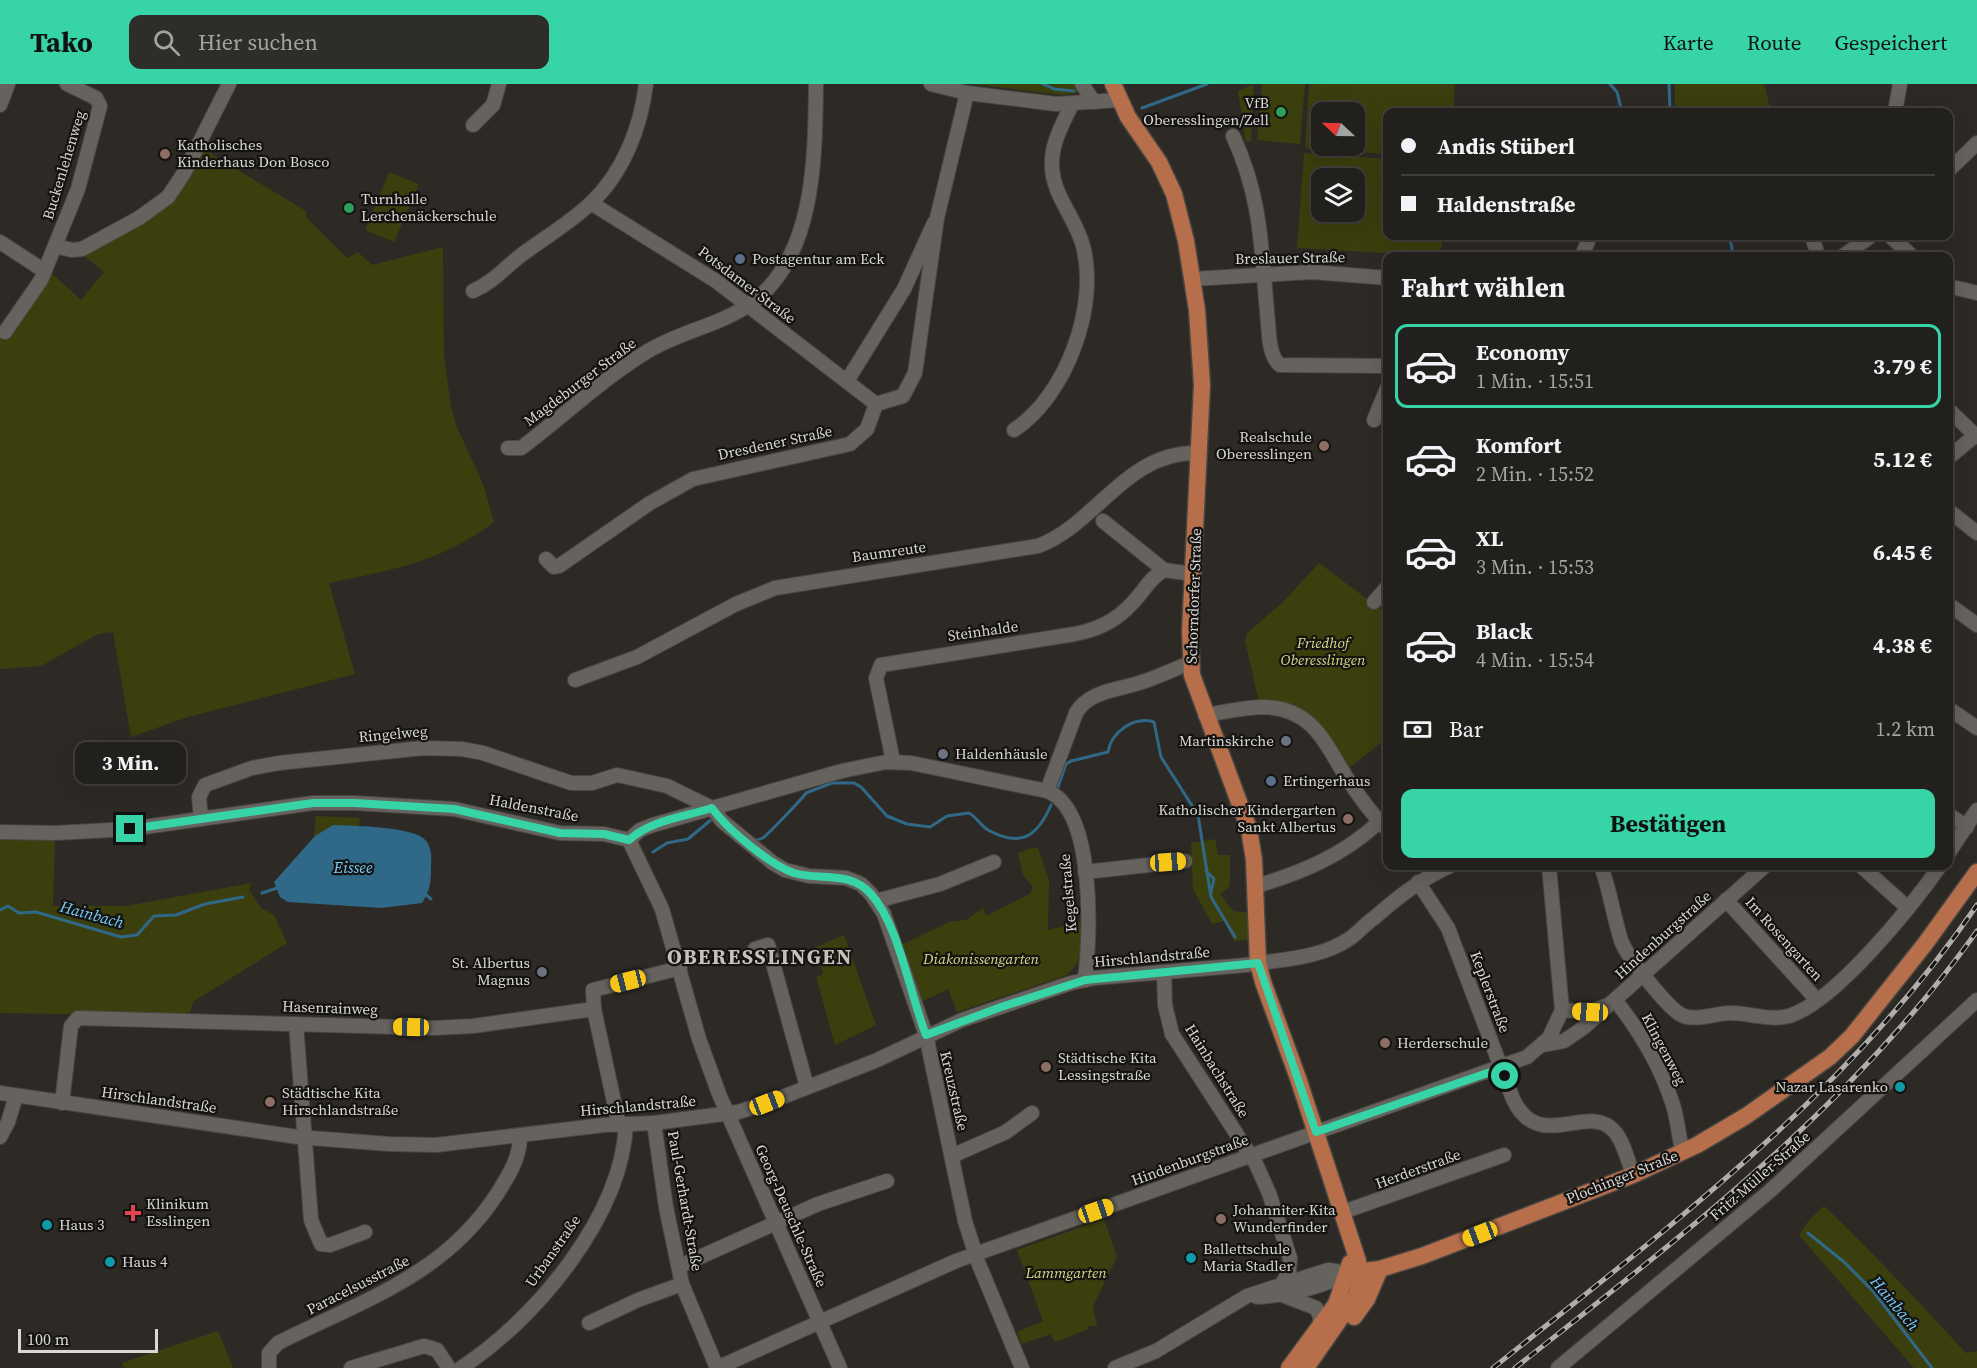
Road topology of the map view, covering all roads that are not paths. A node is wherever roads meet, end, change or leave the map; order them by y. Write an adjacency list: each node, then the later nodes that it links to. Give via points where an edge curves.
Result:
1 (8, 84): 15 (street)
2 (67, 84): 26 (street, Buckenlehenweg, via 100,102 78,189)
3 (229, 84): 26 (street, via 184,173 165,200 82,249)
4 (499, 84): 17 (street, via 493,105)
5 (646, 84): 21 (street, via 639,120 627,151)
6 (816, 84): 38 (street, Magdeburger Straße, via 813,171 802,226 776,276)
7 (932, 84): 11 (street)
8 (1082, 84): 13 (street)
9 (1113, 84): 12 (main road, Schorndorfer Straße)
10 (1900, 84): 16 (street)
11 (967, 93): 14 (street); 22 (street)
12 (1119, 100): 13 (street); 33 (main road, Schorndorfer Straße, via 1170,184)
13 (1094, 102): 14 (street)
14 (1072, 104): 46 (street, via 1055,144 1052,167 1057,191 1084,247 1086,304 1073,350 1058,380 1036,412)
15 (0, 105)
16 (1897, 108)
17 (473, 125)
18 (1233, 136): 31 (street, via 1259,220)
19 (1977, 143): 20 (street)
20 (1953, 166)
21 (591, 203): 36 (street, via 520,256 490,284); 38 (street, Potsdamer Straße, via 697,267)
22 (937, 218): 27 (street); 35 (street)
23 (1865, 240): 28 (street)
24 (1894, 240): 29 (street)
25 (0, 242): 30 (street)
26 (55, 246): 30 (street, Buckenlehenweg)
27 (933, 252): 35 (street); 43 (street, via 912,382 898,400)
28 (1849, 252)
29 (1908, 252)
30 (44, 270): 39 (street, Buckenlehenweg)
31 (1265, 273): 32 (street, Breslauer Straße, via 1349,273); 33 (street, Breslauer Straße); 40 (street, via 1268,331 1277,363)
32 (1383, 277)
33 (1192, 279): 49 (main road, Schorndorfer Straße, via 1202,365)
34 (1953, 287): 37 (street)
35 (904, 289): 41 (street)
36 (473, 291)
37 (1977, 293)
38 (748, 305): 41 (street, Potsdamer Straße); 48 (street, Magdeburger Straße, via 650,350 521,448)
39 (5, 332)
40 (1383, 366)
41 (847, 381): 43 (street, Potsdamer Straße)
42 (1383, 398): 45 (street)
43 (876, 404): 54 (street, Dresdener Straße, via 867,429 850,444 693,479 559,566 554,567)
44 (1953, 414): 47 (street)
45 (1374, 420)
46 (1014, 430)
47 (1976, 435): 50 (street)
48 (508, 448)
49 (1199, 453): 56 (main road, Schorndorfer Straße); 62 (street, Baumreute, via 1181,453 1134,474 1103,496 1067,530 1038,546 775,588 736,604 637,657)
50 (1953, 454)
51 (1953, 514): 53 (street)
52 (1103, 521): 55 (street)
53 (1977, 533)
54 (546, 559)
55 (1164, 570): 56 (street); 66 (street, Steinhalde, via 1124,613 1101,628 881,665 876,678)
56 (1192, 574): 61 (main road, Schorndorfer Straße)
57 (1383, 592): 58 (street)
58 (1374, 602)
59 (1953, 608): 60 (street)
60 (1977, 625)
61 (1190, 663): 64 (main road, Schorndorfer Straße); 68 (street, via 1084,703 1076,714)
62 (575, 680)
63 (1953, 711): 65 (street)
64 (1205, 715): 73 (street, via 1266,707 1306,720 1318,731); 89 (main road, Schorndorfer Straße, via 1249,829)
65 (1977, 728)
66 (893, 761): 68 (street); 69 (street, via 842,771)
67 (617, 775): 69 (street, Kreuzstraße, via 667,786); 72 (street, Ringelweg, via 592,783 571,783 462,748 375,752 264,765 210,782 200,792)
68 (1047, 791): 86 (street, Kegelstraße, via 1061,797 1067,805)
69 (712, 808): 76 (street, via 640,830); 91 (street, Kreuzstraße, via 773,863 797,874 856,881)
70 (1977, 810): 74 (street)
71 (1953, 817): 74 (street)
72 (201, 819): 75 (street, Haldenstraße, via 88,832); 76 (street, Haldenstraße, via 313,803 378,804 454,809 560,833 604,834)
73 (1383, 826): 89 (street, via 1321,862)
74 (1967, 827): 77 (street)
75 (0, 832)
76 (629, 840): 95 (street, Georg-Deuschle-Straße, via 657,896)
77 (1953, 847)
78 (1185, 861): 86 (street)
79 (994, 862): 91 (street, via 958,878)
80 (1437, 870): 88 (street, Hirschlandstraße)
81 (1549, 870): 103 (street)
82 (1602, 870): 96 (street, via 1622,942)
83 (1760, 870): 90 (street, Hindenburgstraße)
84 (1865, 870): 92 (street)
85 (1937, 870): 92 (street)
86 (1085, 872): 98 (street, Kegelstraße, via 1089,914)
87 (1977, 872): 121 (main road, Plochinger Straße, via 1841,1048 1746,1116)
88 (1420, 875): 94 (street, Hirschlandstraße, via 1348,940 1316,954); 108 (street, Keplerstraße, via 1448,928)
89 (1256, 886): 94 (main road, Schorndorfer Straße)
90 (1726, 900): 96 (street, Hindenburgstraße); 99 (street, Im Rosengarten)
91 (876, 901): 106 (street, Kreuzstraße, via 892,934)
92 (1908, 908): 99 (street, via 1854,967)
93 (754, 949): 109 (street, via 768,945)
94 (1258, 963): 97 (street, Hirschlandstraße); 117 (main road, Schorndorfer Straße)
95 (680, 968): 102 (street, via 593,990); 114 (street, Georg-Deuschle-Straße, via 703,1051)
96 (1643, 975): 99 (street, via 1685,1017 1730,1013 1786,1017); 101 (street, Hindenburgstraße)
97 (1164, 977): 98 (street, Hirschlandstraße); 124 (street, Hainbachstraße, via 1172,1034)
98 (1085, 980): 106 (street, Hirschlandstraße)
99 (1817, 1000)
100 (1977, 1000): 149 (street, Fritz-Müller-Straße, via 1771,1190)
101 (1612, 1002): 103 (street, Hindenburgstraße, via 1594,1011); 105 (street, Hindenburgstraße); 121 (street, Klingenweg, via 1638,1032 1665,1083 1675,1109)
102 (594, 1010): 104 (street, Hasenrainweg, via 454,1027); 116 (street, Urbanstraße)
103 (1560, 1016): 105 (street); 107 (street, Hindenburgstraße)
104 (296, 1023): 112 (street, Hasenrainweg, via 78,1018 71,1026); 120 (street)
105 (1583, 1028): 107 (street, Hindenburgstraße, via 1564,1041)
106 (926, 1035): 109 (street, Hirschlandstraße, via 875,1061); 123 (street, Kreuzstraße)
107 (1543, 1045): 108 (street, Hindenburgstraße)
108 (1502, 1068): 117 (street, Hindenburgstraße); 125 (street, Keplerstraße, via 1517,1108 1528,1121 1546,1126 1592,1122 1605,1125 1615,1132)
109 (807, 1087): 114 (street, Hirschlandstraße)
110 (0, 1093): 111 (street, Hirschlandstraße)
111 (16, 1096): 112 (street, Hirschlandstraße); 119 (street)
112 (62, 1102): 120 (street, Hirschlandstraße)
113 (1032, 1113): 123 (street, via 1006,1132)
114 (727, 1114): 115 (street, Hirschlandstraße); 128 (street, Georg-Deuschle-Straße)
115 (654, 1123): 116 (street, Hirschlandstraße); 131 (street, Paul-Gerhardt-Straße)
116 (623, 1124): 118 (street, Hirschlandstraße); 144 (street, Urbanstraße, via 625,1147 614,1179 571,1260 523,1317)
117 (1316, 1132): 124 (street, Hindenburgstraße); 127 (main road, Schorndorfer Straße)
118 (520, 1136): 120 (street, Hirschlandstraße, via 419,1145); 141 (street, Paracelsusstraße, via 519,1152 508,1177 481,1217 456,1244 416,1275 274,1345 268,1356)
119 (0, 1137)
120 (305, 1138): 129 (street, via 311,1220 320,1243 330,1245)
121 (1683, 1152): 125 (main road, Plochinger Straße)
122 (1504, 1155): 127 (street, Herderstraße)
123 (952, 1156): 130 (street, Kreuzstraße)
124 (1249, 1157): 130 (street, Hindenburgstraße); 135 (street, Hainbachstraße, via 1269,1193 1290,1258)
125 (1634, 1175): 132 (main road, Plochinger Straße)
126 (887, 1181): 128 (street, via 836,1197)
127 (1343, 1212): 133 (main road, Schorndorfer Straße, via 1353,1244)
128 (776, 1223): 131 (street); 136 (street, Georg-Deuschle-Straße)
129 (365, 1232)
130 (975, 1254): 136 (street, Hindenburgstraße); 139 (street, Kreuzstraße)
131 (680, 1266): 134 (street, Paul-Gerhardt-Straße)
132 (1380, 1269): 133 (main road, Plochinger Straße); 140 (main road, via 1367,1299 1352,1320)
133 (1354, 1273): 135 (street, Plochinger Straße, via 1331,1282); 138 (main road); 140 (main road, via 1356,1296)
134 (682, 1284): 137 (street, Paul-Gerhardt-Straße); 145 (street, Paul-Gerhardt-Straße)
135 (1283, 1289): 138 (street, via 1316,1308); 147 (street, Plochinger Straße, via 1243,1298 1156,1351)
136 (819, 1322): 145 (street, Hindenburgstraße); 146 (street, Georg-Deuschle-Straße)
137 (589, 1323)
138 (1320, 1329): 148 (main road)
139 (1021, 1367)
140 (1307, 1367)
141 (269, 1368)
142 (351, 1368): 143 (street, via 424,1346 440,1353)
143 (449, 1368)
144 (461, 1368)
145 (717, 1368)
146 (840, 1368)
147 (1115, 1368)
148 (1289, 1368)
149 (1558, 1368)

